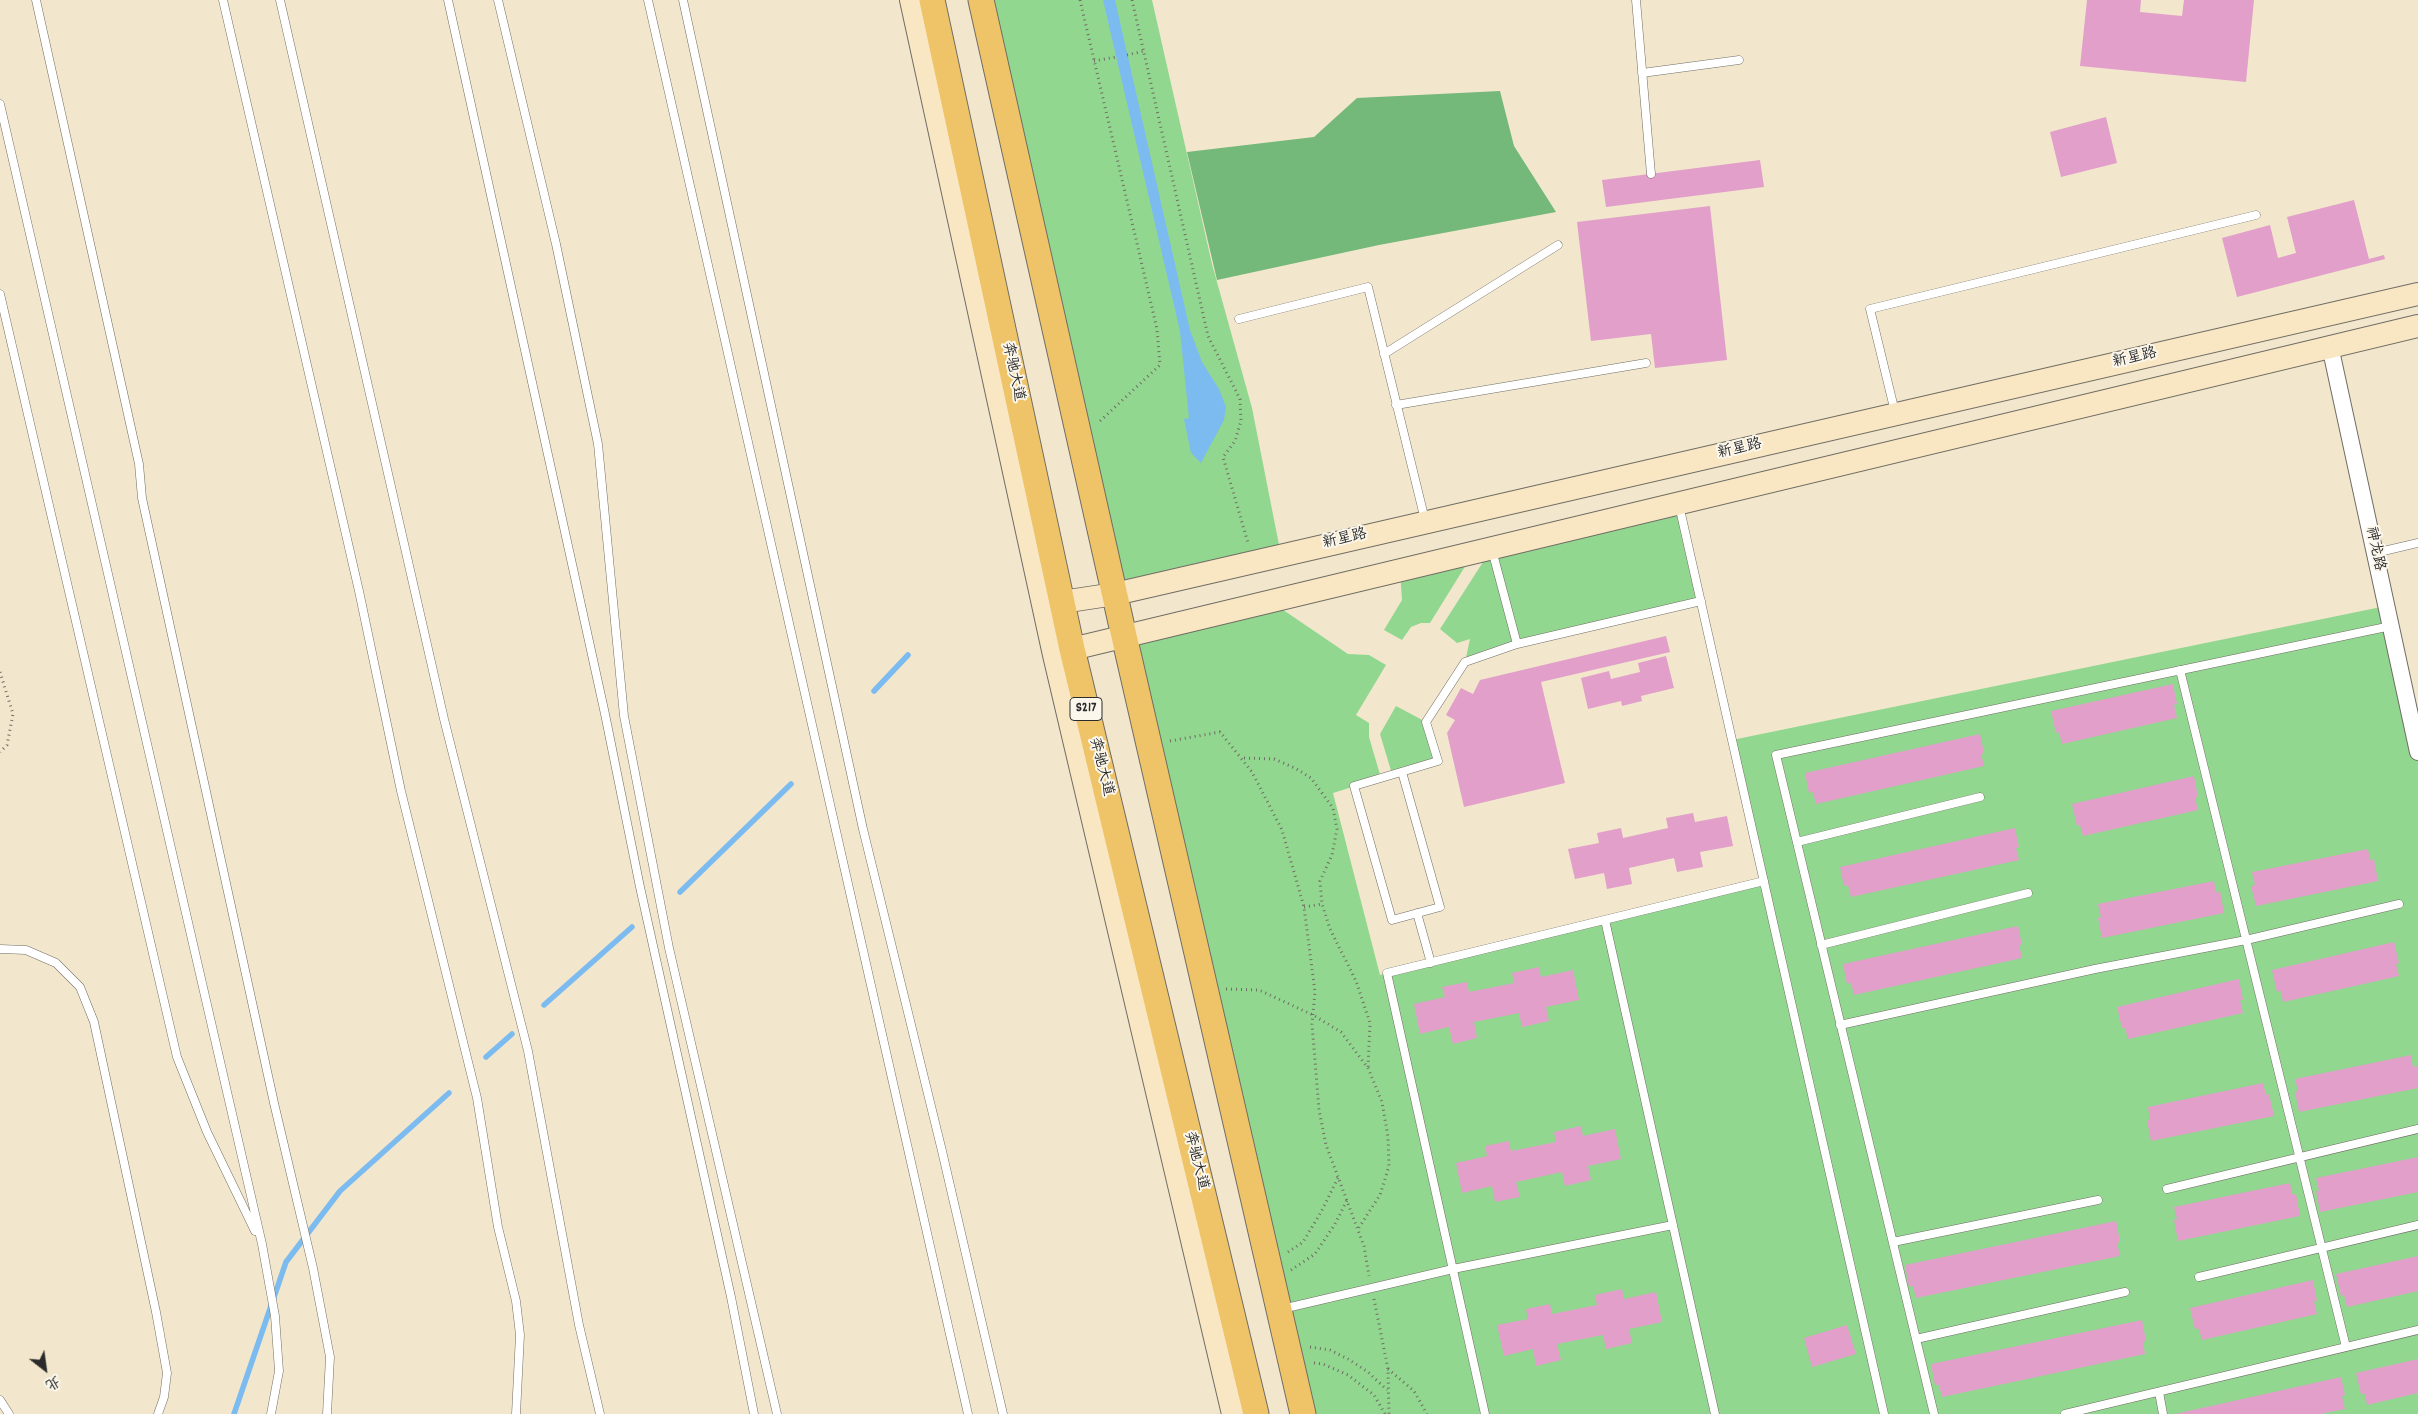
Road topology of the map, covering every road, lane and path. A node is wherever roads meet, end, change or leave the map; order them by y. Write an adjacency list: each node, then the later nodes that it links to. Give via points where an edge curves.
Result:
1 (36, 0): 101 (lane, via 139,464 142,498 221,863 313,1268 330,1357)
2 (223, 0): 102 (lane, via 401,791 477,1098 498,1226 516,1301 520,1335)
3 (280, 0): 103 (lane, via 444,718 528,1050 579,1325)
4 (448, 0): 104 (lane)
5 (498, 0): 105 (lane, via 556,244 598,444 624,716 669,948)
6 (648, 0): 106 (lane)
7 (683, 0): 107 (lane, via 863,829)
8 (911, 0): 40 (main road)
9 (932, 0): 40 (main road, 奔驰大道 / S217)
10 (982, 0): 33 (main road)
11 (1080, 0): 18 (path)
12 (1132, 0): 14 (path)
13 (1636, 0): 19 (lane)
14 (1144, 51): 15 (path); 39 (path, via 1208,336 1240,398 1241,421 1235,441 1224,457)
15 (1127, 55)
16 (1116, 57): 18 (path)
17 (1739, 60): 19 (lane)
18 (1094, 61): 33 (path, via 1157,329 1160,365)
19 (1642, 73): 21 (lane)
20 (0, 104): 82 (lane)
21 (1651, 174)
22 (2256, 215): 32 (lane, via 1870,309)
23 (1558, 245): 29 (lane)
24 (0, 294): 82 (lane, via 177,1058 207,1132)
25 (2418, 294): 32 (main road, 新星路)
26 (1239, 319): 29 (lane, via 1368,287)
27 (2418, 326): 28 (main road)
28 (2330, 346): 34 (main road); 38 (street, 神龙路)
29 (1384, 354): 31 (lane)
30 (1646, 363): 31 (lane)
31 (1396, 405): 35 (lane)
32 (1896, 414): 35 (main road, 新星路)
33 (1080, 440): 41 (main road)
34 (1679, 503): 37 (main road); 42 (lane)
35 (1425, 522): 39 (main road, 新星路)
36 (2418, 543): 38 (lane)
37 (1492, 548): 45 (main road); 46 (lane)
38 (2375, 553): 44 (street, 神龙路)
39 (1253, 562): 41 (main road, 新星路)
40 (1047, 578): 43 (main road, 奔驰大道 / S217); 108 (main road)
41 (1115, 594): 43 (main road, 新星路); 45 (main road)
42 (1700, 600): 46 (lane); 57 (lane)
43 (1062, 602): 47 (main road, 奔驰大道 / S217)
44 (2391, 626): 48 (lane); 52 (street, 神龙路)
45 (1124, 636): 47 (main road); 50 (main road)
46 (1517, 644): 54 (lane, via 1465,662 1426,722 1438,761)
47 (1072, 649): 109 (main road, 奔驰大道 / S217)
48 (2180, 670): 56 (lane, via 1776,755); 64 (lane)
49 (0, 672): 51 (path, via 14,714 7,745)
50 (1150, 745): 53 (path, via 1220,732); 68 (main road)
51 (0, 752)
52 (2418, 752)
53 (1244, 758): 59 (path, via 1274,758 1295,768 1311,778 1333,808 1337,829 1332,855 1320,881); 61 (path, via 1282,830)
54 (1402, 772): 62 (lane, via 1440,907); 62 (lane, via 1354,786 1392,920)
55 (1980, 797): 56 (lane)
56 (1797, 842): 65 (lane)
57 (1764, 881): 63 (lane); 115 (lane)
58 (2028, 893): 65 (lane)
59 (1322, 904): 61 (path); 71 (path, via 1330,930 1356,981 1370,1023)
60 (2399, 904): 64 (lane)
61 (1304, 907): 69 (path, via 1315,992)
62 (1417, 913): 67 (lane)
63 (1605, 920): 67 (lane); 78 (lane)
64 (2246, 940): 70 (lane); 73 (lane)
65 (1822, 945): 70 (lane)
66 (0, 948): 98 (lane, via 26,950 56,963 80,987 94,1022 167,1373)
67 (1431, 962): 84 (lane, via 1388,973)
68 (1205, 988): 69 (path, via 1259,990); 85 (main road)
69 (1313, 1015): 71 (path, via 1341,1032); 74 (path, via 1319,1110)
70 (1840, 1025): 81 (lane)
71 (1368, 1068): 80 (path, via 1382,1102 1389,1166 1380,1195)
72 (2418, 1129): 73 (lane)
73 (2300, 1158): 75 (lane); 83 (lane)
74 (1338, 1178): 76 (path); 85 (path, via 1303,1242)
75 (2166, 1189)
76 (1347, 1200): 80 (path); 85 (path, via 1315,1254)
77 (2098, 1200): 81 (lane)
78 (1673, 1225): 84 (lane); 114 (lane)
79 (2418, 1225): 83 (lane)
80 (1358, 1229): 87 (path)
81 (1893, 1242): 91 (lane)
82 (262, 1244): 100 (lane, via 276,1316 279,1371)
83 (2322, 1248): 86 (lane); 92 (lane)
84 (1453, 1269): 87 (lane); 113 (lane)
85 (1271, 1273): 89 (main road)
86 (2200, 1277)
87 (1371, 1288): 89 (lane); 94 (path)
88 (2125, 1292): 91 (lane)
89 (1280, 1310): 93 (main road)
90 (2418, 1330): 92 (lane)
91 (1916, 1339): 116 (lane)
92 (2346, 1347): 96 (lane)
93 (1289, 1353): 95 (path, via 1330,1350 1368,1372); 110 (main road); 111 (path, via 1348,1375 1374,1395)
94 (1388, 1369): 95 (path); 112 (path, via 1414,1391)
95 (1388, 1391): 111 (path)
96 (2159, 1392): 117 (lane); 118 (lane)
97 (0, 1400): 99 (lane)
98 (158, 1413)
99 (9, 1414)
100 (271, 1414)
101 (327, 1414)
102 (516, 1414)
103 (600, 1414)
104 (754, 1414)
105 (777, 1414)
106 (968, 1414)
107 (1004, 1414)
108 (1233, 1414)
109 (1256, 1414)
110 (1304, 1414)
111 (1387, 1414)
112 (1427, 1414)
113 (1485, 1414)
114 (1715, 1414)
115 (1884, 1414)
116 (1934, 1414)
117 (2065, 1414)
118 (2163, 1414)

